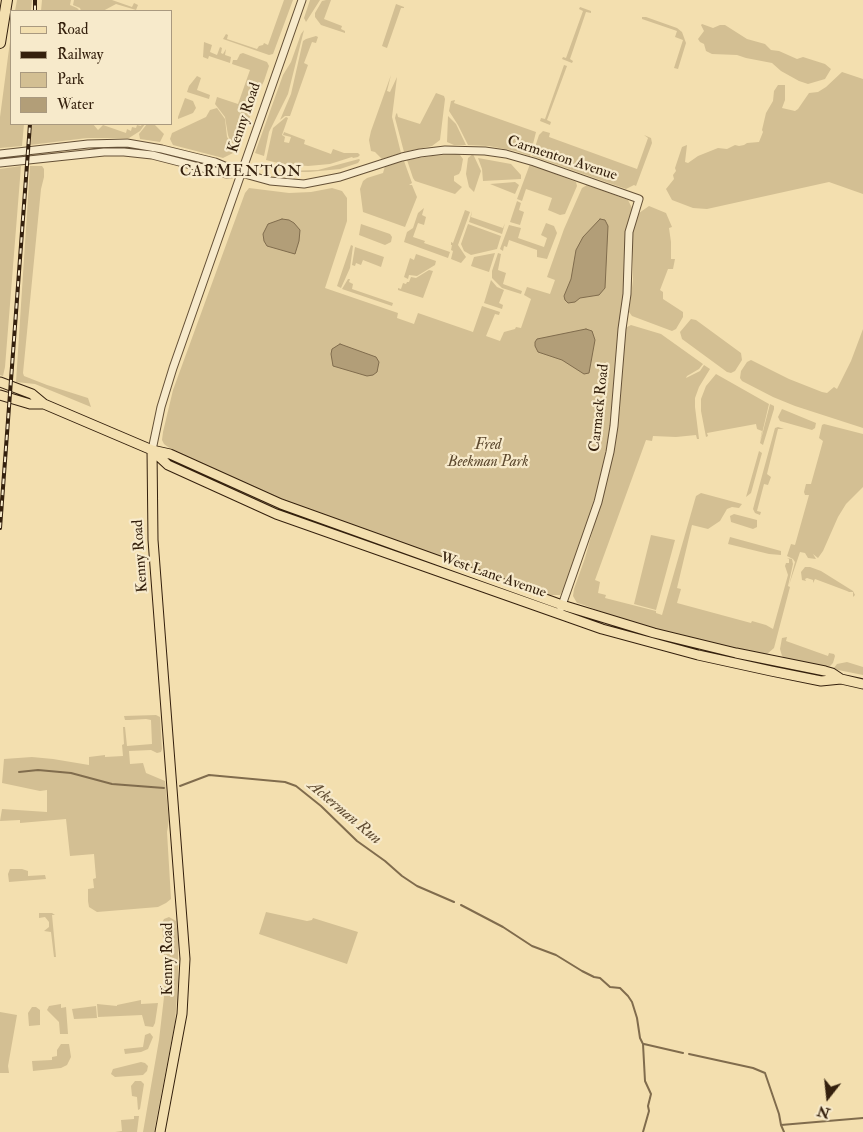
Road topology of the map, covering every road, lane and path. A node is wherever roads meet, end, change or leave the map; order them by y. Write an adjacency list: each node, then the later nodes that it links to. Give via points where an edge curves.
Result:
1 (7, 0): 3 (highway)
2 (302, 0): 6 (street, Kenny Road)
3 (0, 43)
4 (0, 154): 6 (street, via 127,143 195,157)
5 (0, 163): 6 (street, via 124,152 152,155 226,174)
6 (241, 173): 7 (street, Carmenton Avenue, via 270,181 304,184 340,177 420,153 485,151 534,162); 11 (street, Kenny Road, via 173,368)
7 (639, 199): 12 (street, Carmack Road, via 629,232 628,278 610,452 598,502)
8 (0, 382): 10 (main road, West Lane Avenue, via 32,394)
9 (0, 395): 10 (main road, West Lane Avenue, via 30,404)
10 (44, 404): 11 (main road, West Lane Avenue)
11 (152, 450): 12 (main road, West Lane Avenue, via 168,465 276,514); 14 (main road, Kenny Road, via 153,540 185,935 182,1014)
12 (561, 609): 13 (main road, West Lane Avenue, via 736,653 825,671 840,679)
13 (863, 684)
14 (160, 1132)

